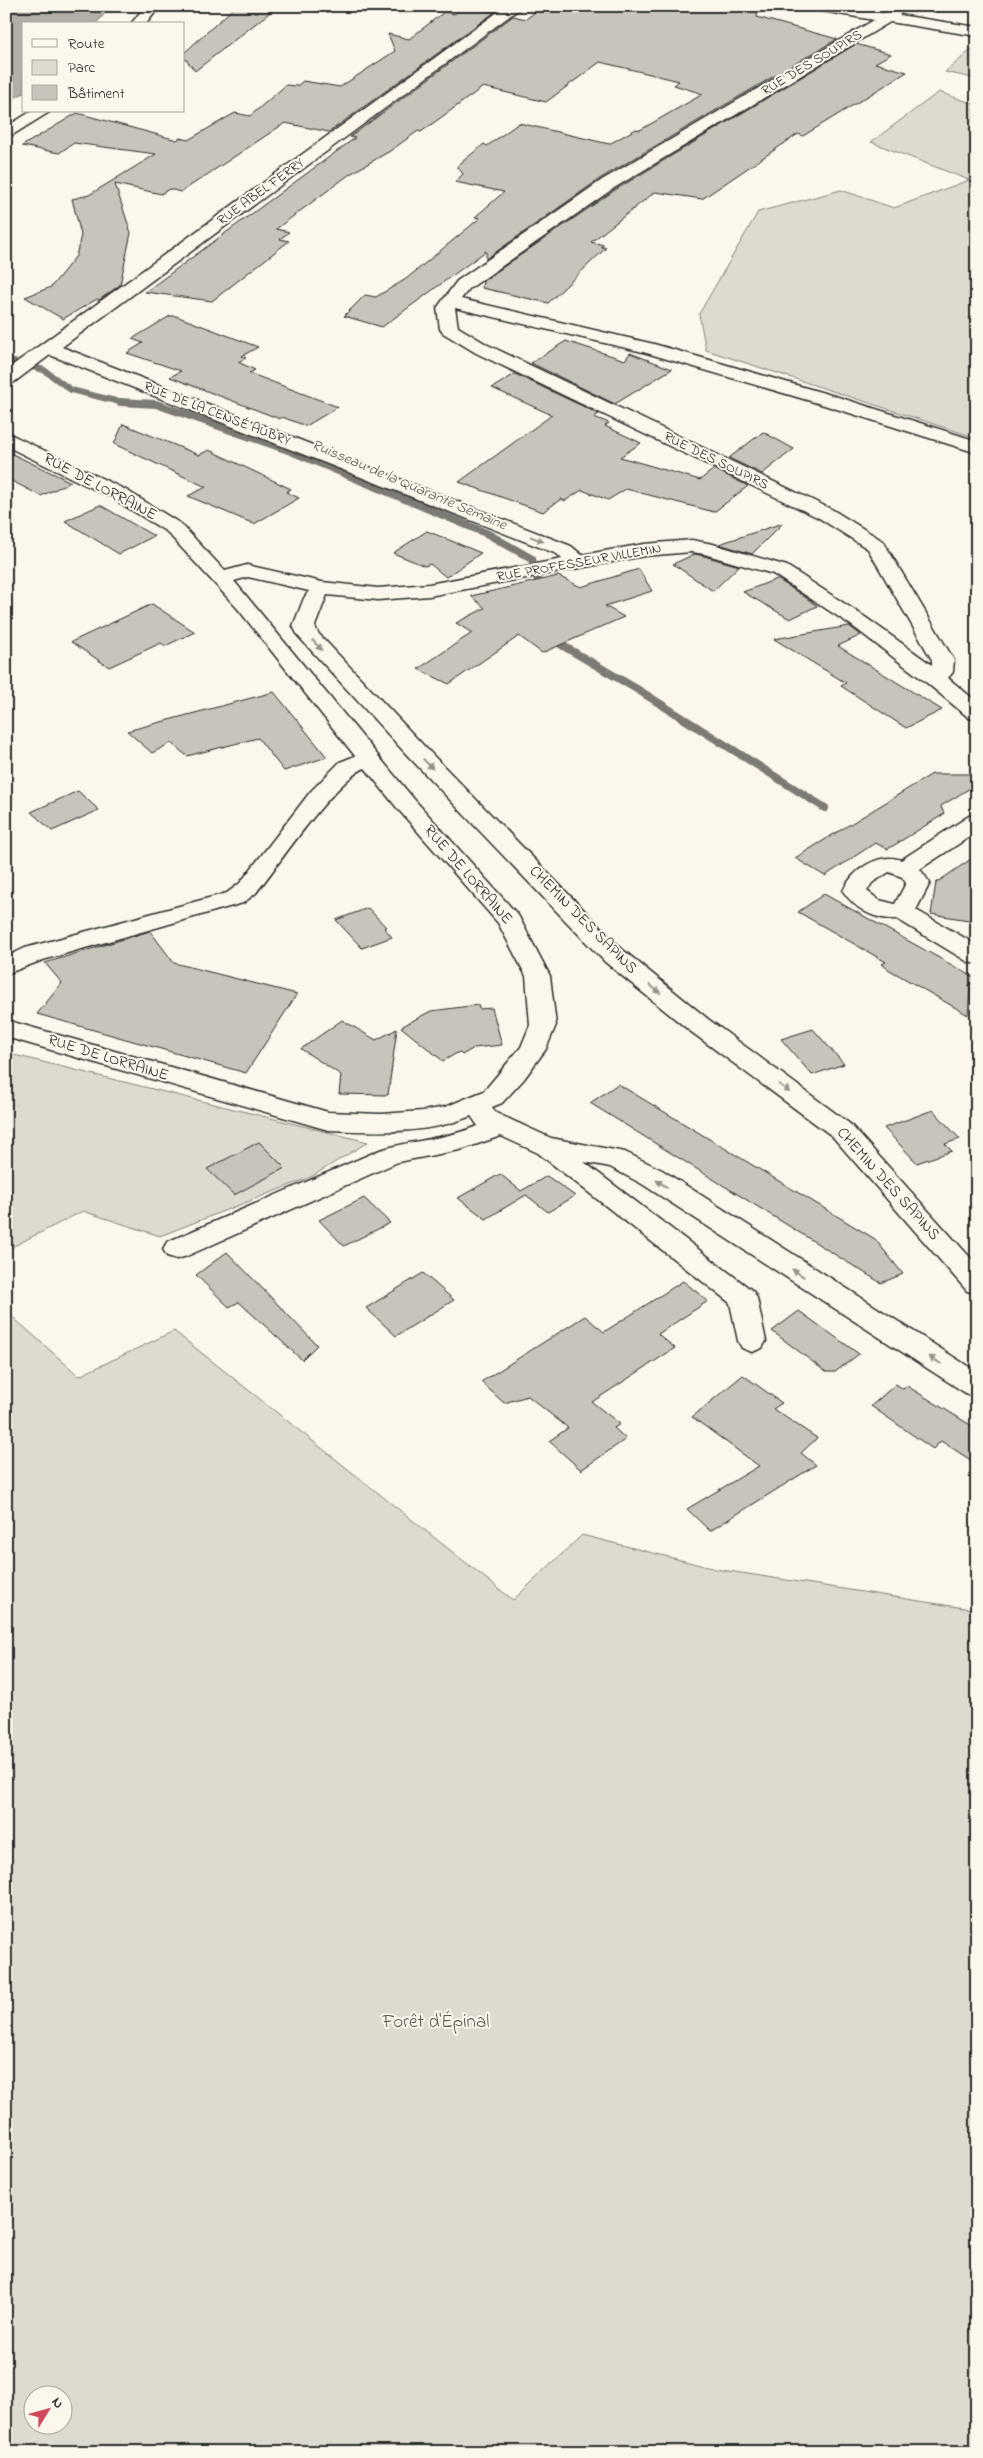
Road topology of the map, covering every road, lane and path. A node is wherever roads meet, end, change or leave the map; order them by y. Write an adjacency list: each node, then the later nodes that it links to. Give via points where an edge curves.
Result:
1 (153, 6): 5 (street)
2 (516, 6): 10 (street, RUE ABEL FERRY)
3 (816, 6): 4 (street)
4 (894, 12): 6 (street); 9 (street, RUE DES SOUPIRS, via 608,184 463,285)
5 (140, 22)
6 (977, 32)
7 (41, 112): 8 (street)
8 (6, 134)
9 (450, 302): 13 (street, via 648,348); 17 (street, RUE DES SOUPIRS, via 446,308 449,329 482,350 826,514 876,545 943,660)
10 (48, 348): 11 (street, RUE ABEL FERRY); 14 (street, RUE DE LA CENSÉ AUBRY, one-way to 14, via 564,550)
11 (6, 379)
12 (6, 438): 15 (street, RUE DE LORRAINE, via 144,507 174,528)
13 (977, 447)
14 (578, 562): 16 (street, RUE PROFESSEUR VILLEMIN, via 429,590 378,594); 17 (street, RUE PROFESSEUR VILLEMIN, via 644,550 692,546 780,570)
15 (220, 579): 16 (street, RUE PROFESSEUR VILLEMIN, via 247,571); 20 (street, RUE DE LORRAINE, via 245,605)
16 (322, 588): 31 (street, CHEMIN DES SAPINS, one-way to 31, via 314,598 304,626 309,636 416,751 614,956 699,1025 841,1130)
17 (938, 675): 18 (street, via 962,679); 19 (street)
18 (977, 691)
19 (977, 713)
20 (369, 759): 25 (street, via 348,767 330,784 248,888 235,898 34,954); 27 (street, RUE DE LORRAINE, via 509,920 538,976 543,1026 533,1049 493,1097)
21 (977, 821): 22 (street)
22 (904, 869): 23 (street, via 916,877 918,883); 23 (street, via 889,864 880,867 856,886 855,891 858,897 884,912)
23 (902, 912): 24 (street)
24 (977, 956)
25 (6, 966)
26 (6, 1028): 27 (street, RUE DE LORRAINE, via 328,1121 381,1123 423,1120)
27 (478, 1105): 28 (street, via 486,1119)
28 (499, 1126): 29 (street); 30 (street, via 486,1134 408,1149 389,1156)
29 (545, 1146): 32 (street, via 743,1298); 33 (street, one-way to 29, via 652,1177 616,1159)
30 (177, 1250)
31 (977, 1284)
32 (752, 1341)
33 (977, 1386)

